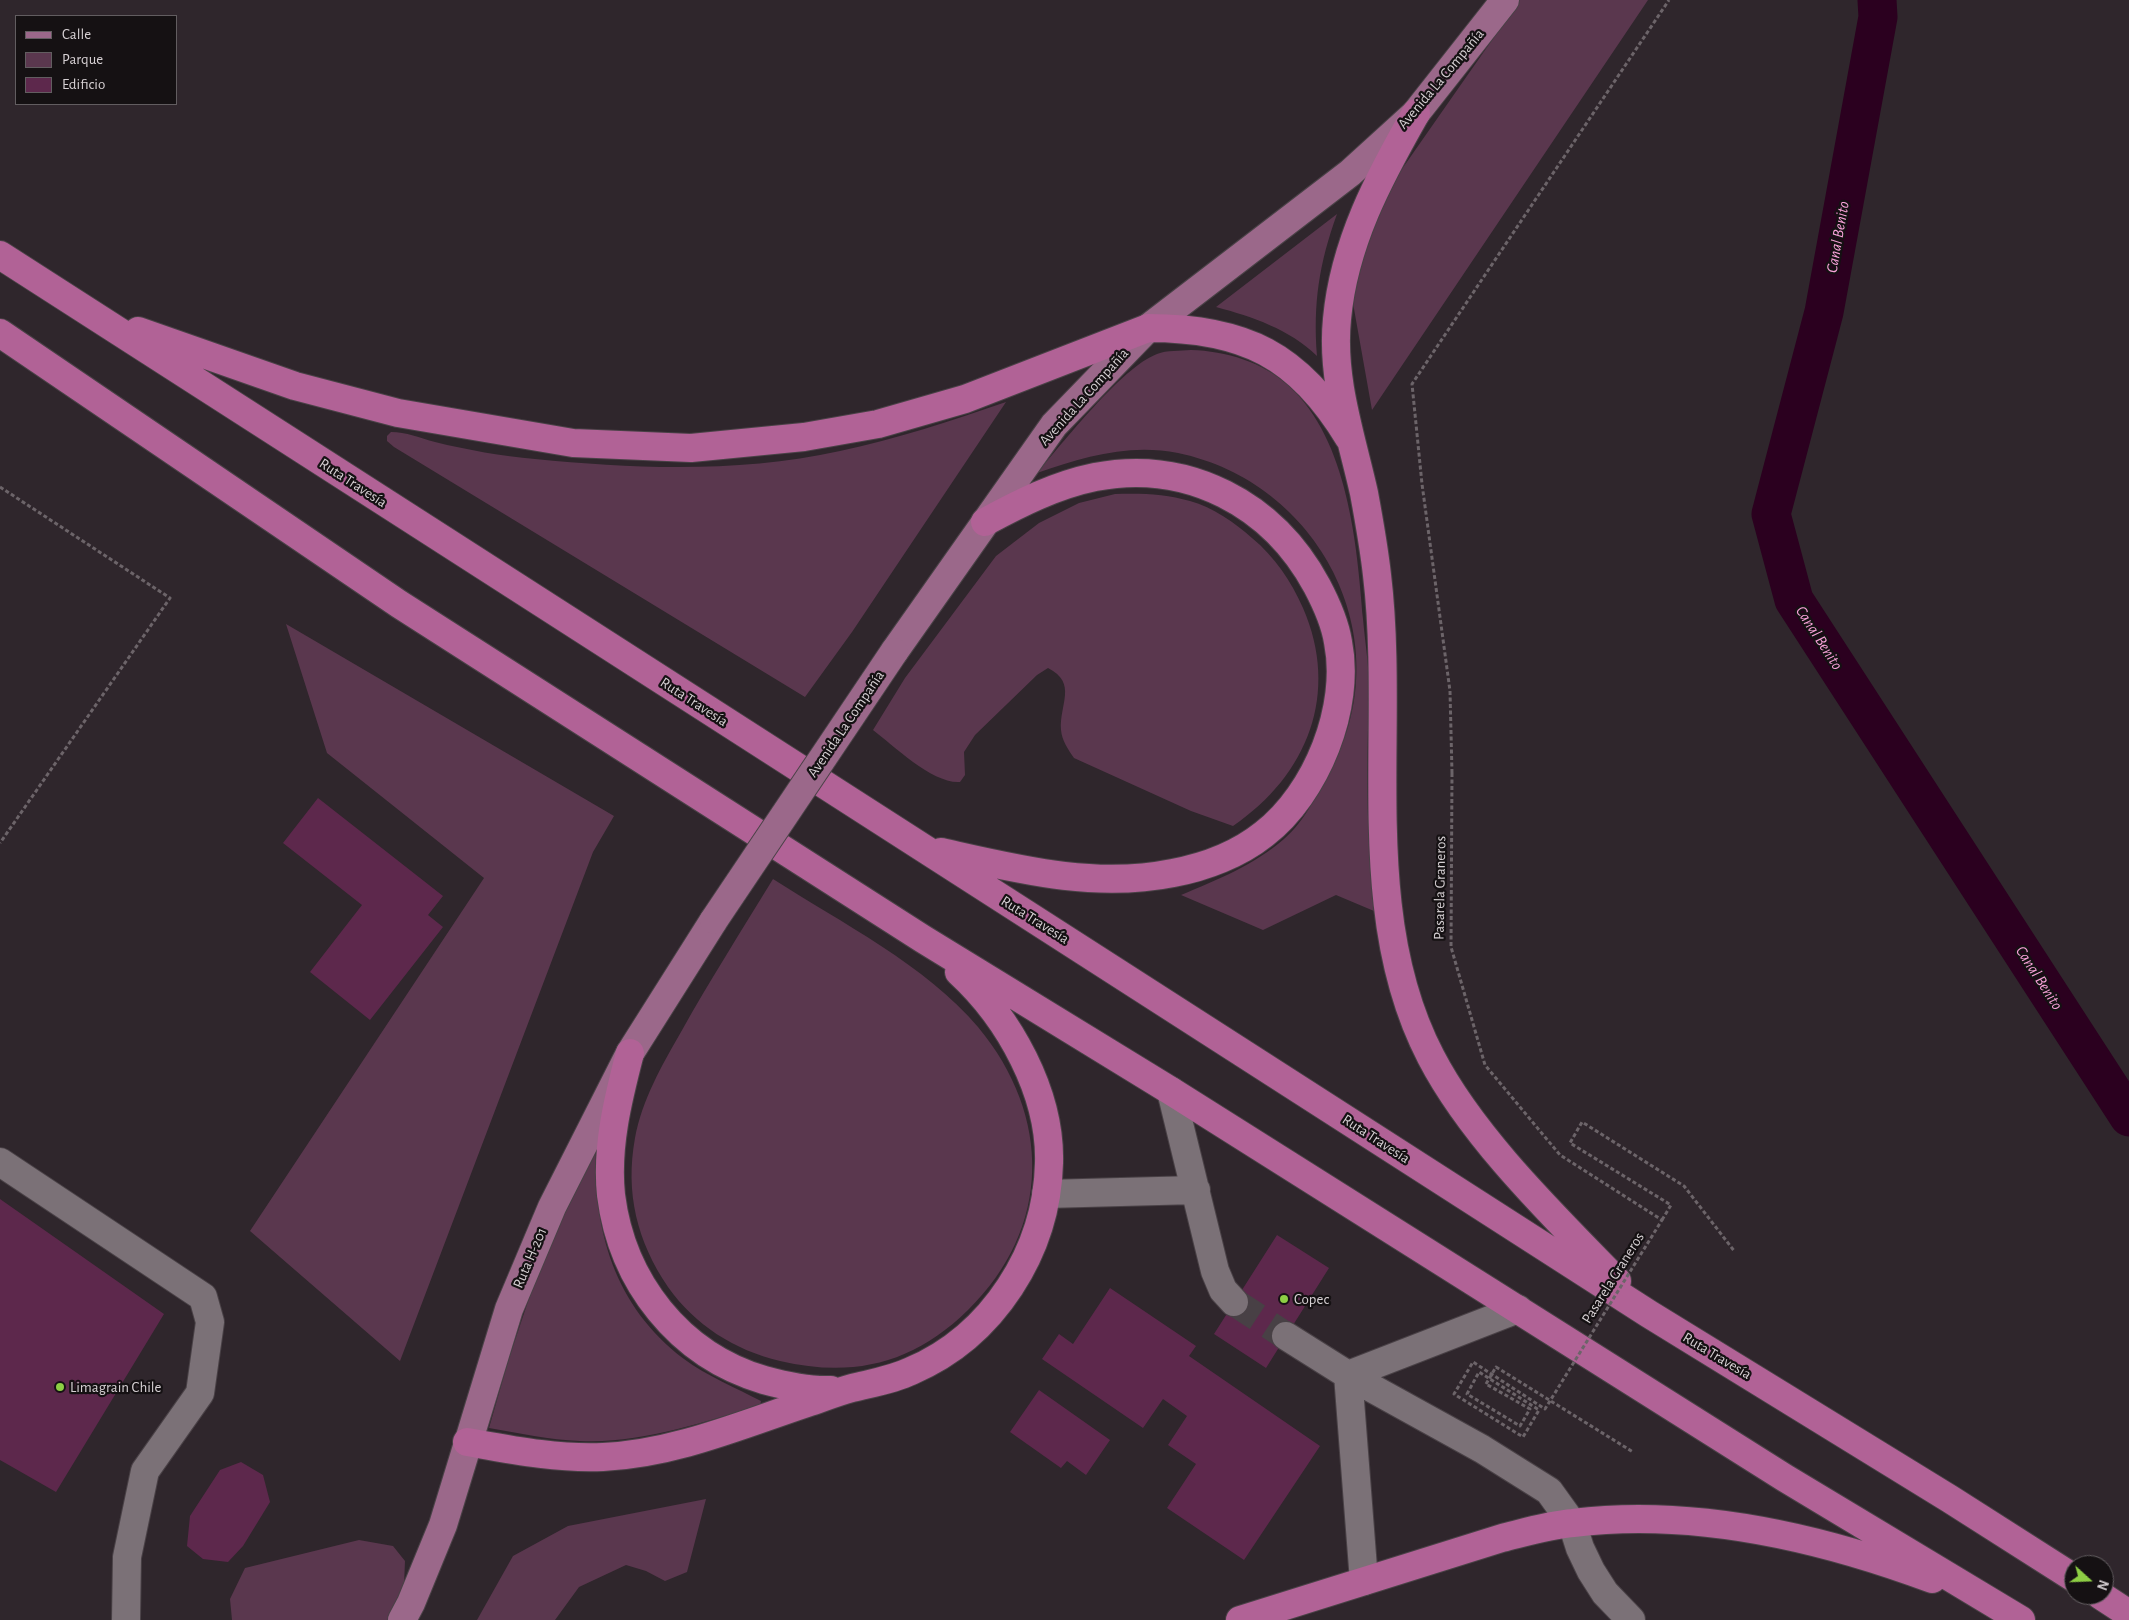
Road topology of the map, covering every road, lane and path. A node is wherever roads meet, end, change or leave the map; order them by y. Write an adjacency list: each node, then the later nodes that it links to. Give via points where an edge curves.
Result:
1 (1505, 0): 3 (main road, Avenida La Compañía)
2 (1669, 0): 20 (path, Pasarela Graneros, bridge, via 1412,384 1450,691 1450,947 1485,1065 1560,1155)
3 (1416, 113): 6 (main road, Avenida La Compañía, via 1350,173); 8 (highway, via 1374,190 1348,258 1340,290 1335,348)
4 (0, 255): 5 (highway, Ruta Travesía)
5 (93, 315): 6 (highway, via 350,402 532,438 573,444 659,448 731,446 804,438 878,424 965,399); 12 (highway, Ruta Travesía)
6 (1148, 328): 8 (highway, via 1205,331 1229,336 1270,354 1309,384 1333,412); 10 (main road, Avenida La Compañía, via 1054,425)
7 (0, 333): 14 (highway, via 408,609)
8 (1349, 438): 24 (highway, via 1363,492 1380,601 1384,653 1383,795 1388,902 1409,1004 1431,1057 1466,1111 1540,1201)
9 (0, 487): 11 (path, via 170,598)
10 (985, 522): 12 (highway, via 1072,482 1119,474 1188,479 1228,496 1283,536 1322,595 1338,640 1341,684 1338,706 1323,754 1280,820 1242,848 1198,866 1145,877 1088,878 1019,870); 13 (main road, Avenida La Compañía, bridge)
11 (0, 843)
12 (920, 847): 24 (highway, Ruta Travesía)
13 (714, 920): 15 (main road, Ruta H-201)
14 (923, 939): 16 (highway); 19 (highway, via 965,977 991,1007 1021,1056 1047,1126)
15 (630, 1053): 27 (highway, via 614,1114 611,1193 626,1255 647,1295 683,1336 713,1358 734,1368 791,1387); 28 (main road, Ruta H-201, via 548,1215 509,1308)
16 (1171, 1091): 18 (lane); 23 (highway)
17 (0, 1162): 36 (lane, via 203,1297 210,1322 200,1393 145,1471 127,1557)
18 (1196, 1190): 19 (lane); 22 (lane, via 1215,1271 1223,1290)
19 (1046, 1194): 27 (highway, via 1035,1239 1017,1277 979,1324 931,1362 890,1379)
20 (1662, 1220): 21 (path, via 1671,1205 1570,1143 1582,1122 1684,1186); 29 (path, Pasarela Graneros, bridge, via 1545,1409 1473,1362 1454,1394 1523,1437 1539,1410 1479,1372 1467,1394 1520,1426 1530,1410 1486,1384 1496,1367)
21 (1735, 1252)
22 (1234, 1302)
23 (1518, 1309): 26 (lane); 33 (highway, via 1785,1478)
24 (1650, 1314): 31 (highway, Ruta Travesía)
25 (1286, 1336): 26 (lane)
26 (1348, 1375): 30 (lane, via 1482,1449 1549,1491); 32 (lane)
27 (850, 1389): 28 (highway, via 706,1437 629,1455 572,1457)
28 (467, 1442): 37 (main road, Ruta H-201, via 443,1526)
29 (1633, 1452)
30 (1572, 1523): 32 (highway, via 1502,1538); 33 (highway, via 1641,1519 1723,1524 1762,1531 1917,1574); 39 (lane, via 1591,1571 1606,1593)
31 (2064, 1572)
32 (1364, 1580): 38 (highway)
33 (1993, 1602): 40 (highway)
34 (2114, 1604): 35 (highway)
35 (2129, 1614)
36 (126, 1620)
37 (402, 1620)
38 (1240, 1620)
39 (1632, 1620)
40 (2021, 1620)

